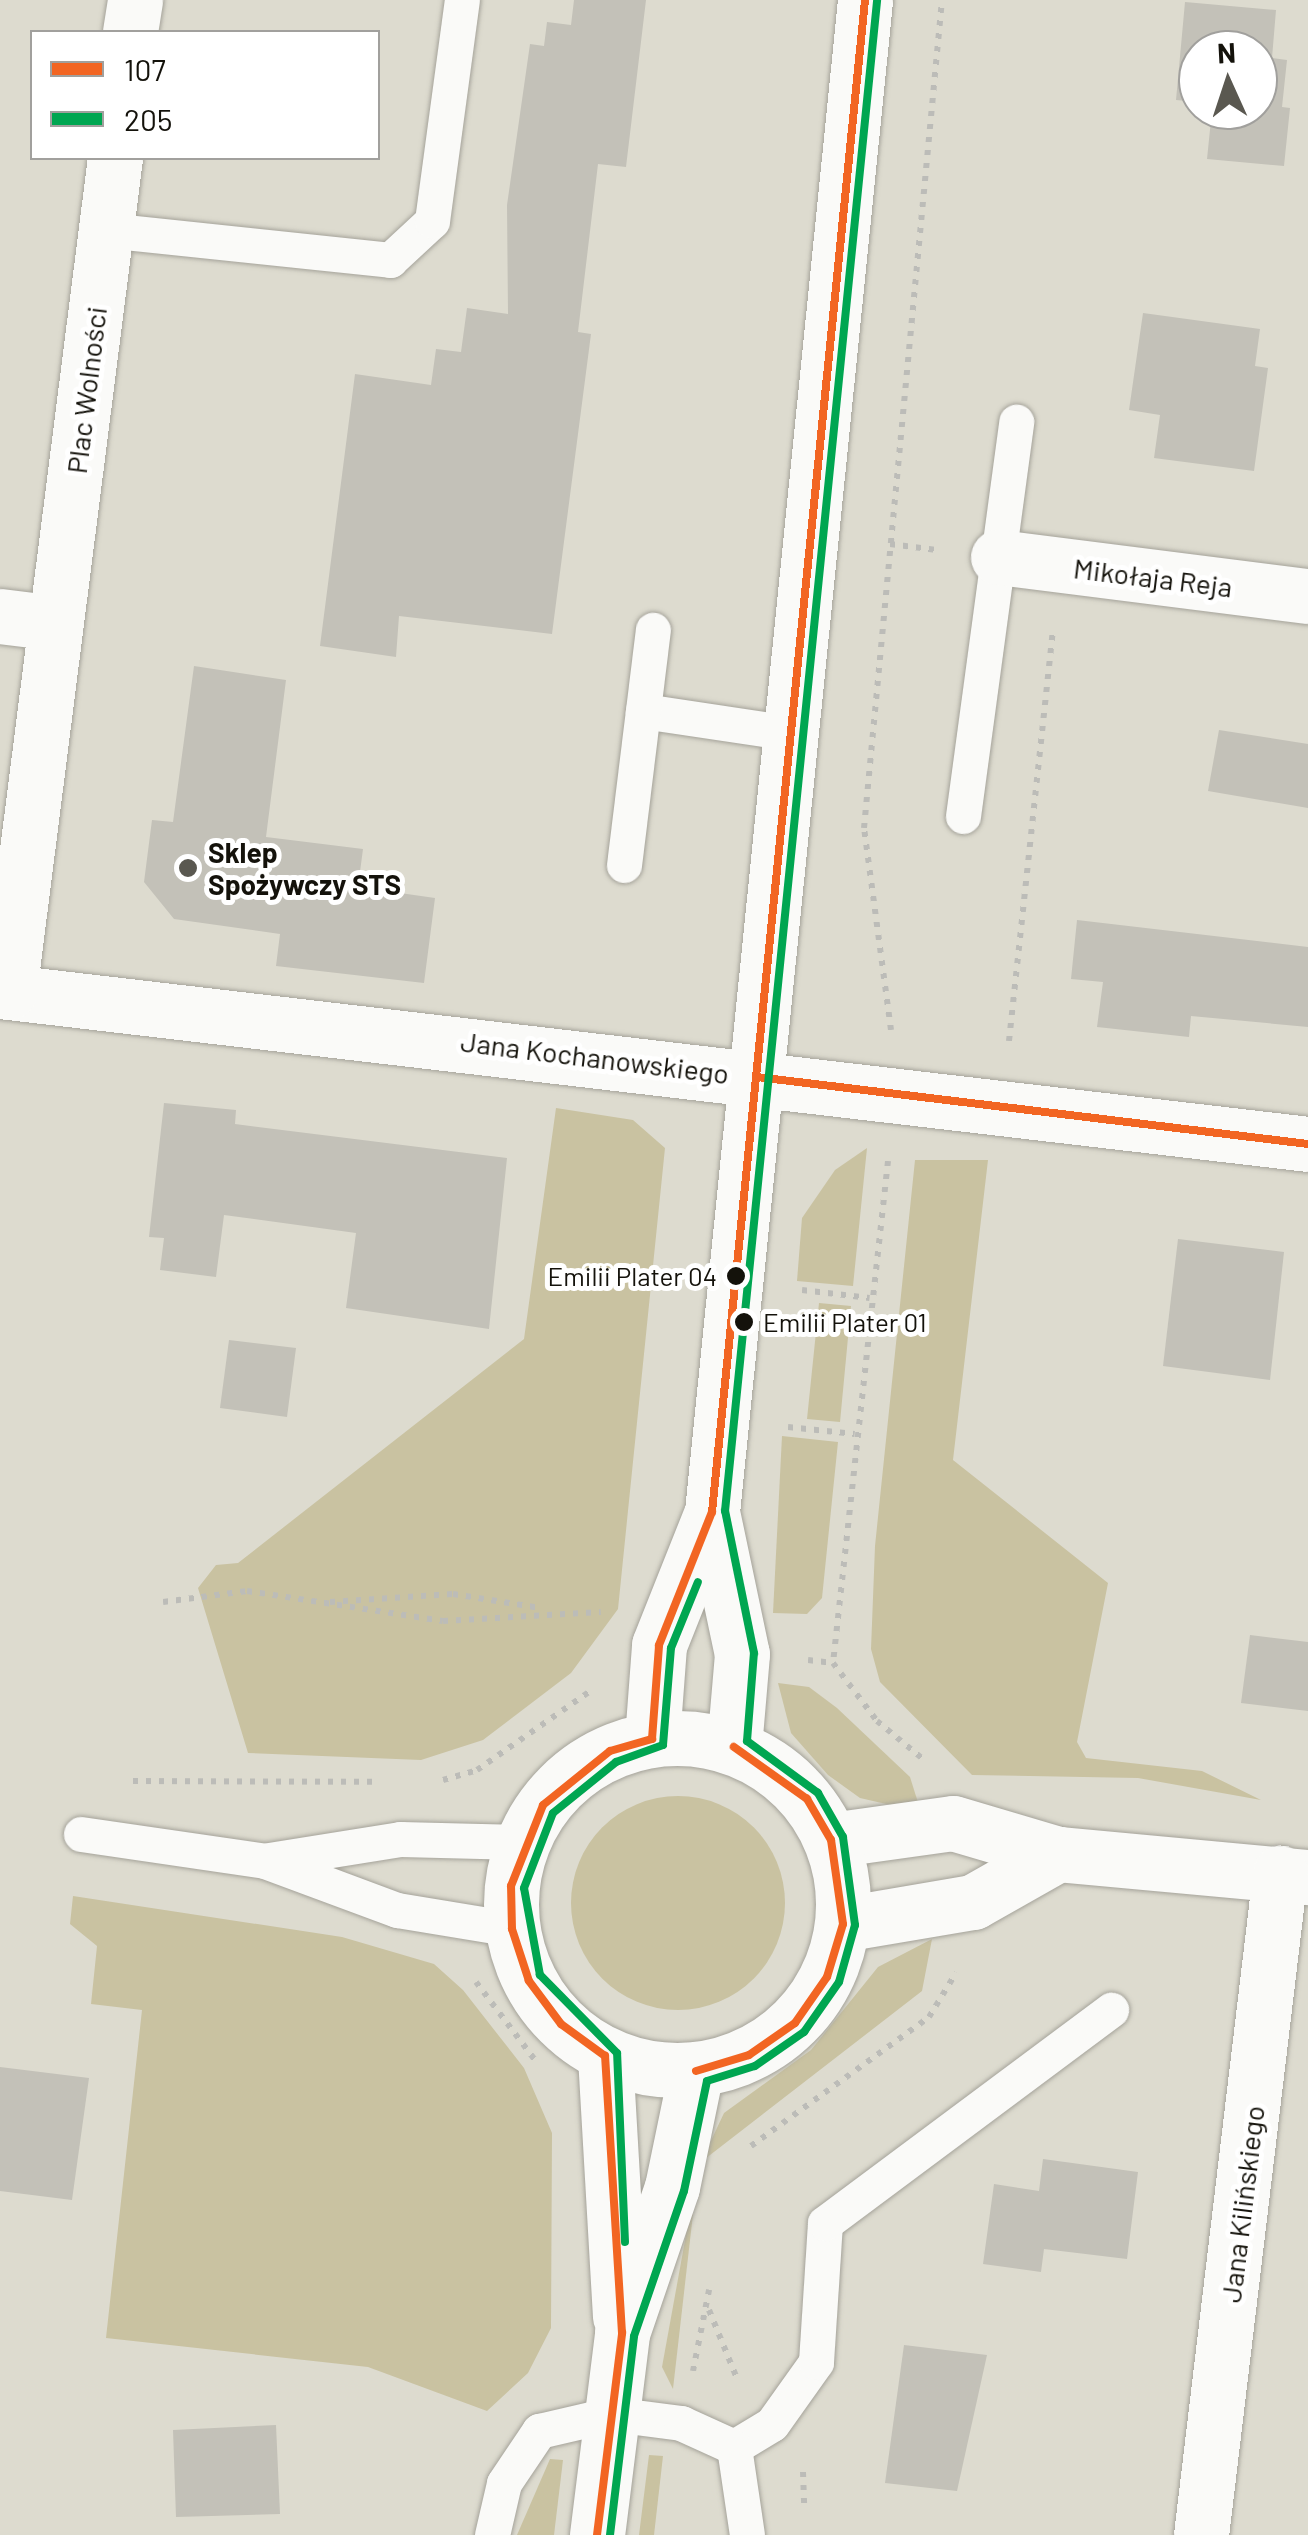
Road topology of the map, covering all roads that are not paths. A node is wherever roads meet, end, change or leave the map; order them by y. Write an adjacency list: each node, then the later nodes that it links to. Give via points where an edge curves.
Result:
1 (134, 0): 4 (street)
2 (462, 0): 6 (lane, via 432,222 390,260)
3 (866, 0): 14 (street)
4 (130, 30)
5 (115, 160): 6 (street, Plac Wolności)
6 (106, 230): 11 (street, Plac Wolności)
7 (1016, 422): 8 (lane)
8 (998, 557): 9 (street, Mikołaja Reja); 15 (lane)
9 (1308, 596)
10 (0, 616): 11 (street)
11 (56, 622): 17 (street, Plac Wolności)
12 (653, 630): 13 (lane)
13 (643, 711): 14 (lane); 16 (lane)
14 (792, 733): 18 (street)
15 (964, 816)
16 (624, 864)
17 (5, 991): 18 (street, Jana Kochanowskiego)
18 (757, 1077): 19 (street, Jana Kochanowskiego); 20 (street)
19 (1308, 1144)
20 (712, 1512): 21 (street, via 638,1632); 22 (street, via 742,1654)
21 (652, 1739): 22 (street); 25 (street, via 573,1774)
22 (734, 1747): 24 (street, via 807,1799)
23 (82, 1834): 27 (lane)
24 (831, 1840): 26 (street, via 954,1823); 29 (street)
25 (521, 1842): 27 (lane, via 400,1839); 30 (street)
26 (1058, 1854): 28 (street); 29 (street, via 972,1902)
27 (265, 1861): 30 (lane, via 397,1910)
28 (1294, 1875): 40 (street, Jana Kilińskiego)
29 (843, 1924): 33 (street, via 827,1978 795,2023 749,2054)
30 (512, 1930): 32 (street, via 528,1981 561,2024)
31 (1111, 2010): 36 (lane, via 824,2222 816,2362 772,2424)
32 (605, 2056): 33 (street); 34 (street)
33 (696, 2071): 34 (street, via 672,2187)
34 (622, 2333): 35 (street)
35 (612, 2414): 36 (lane, via 681,2422); 37 (lane, via 539,2431 504,2483); 38 (street)
36 (734, 2447): 39 (lane)
37 (492, 2535)
38 (597, 2535)
39 (747, 2535)
40 (1202, 2535)

